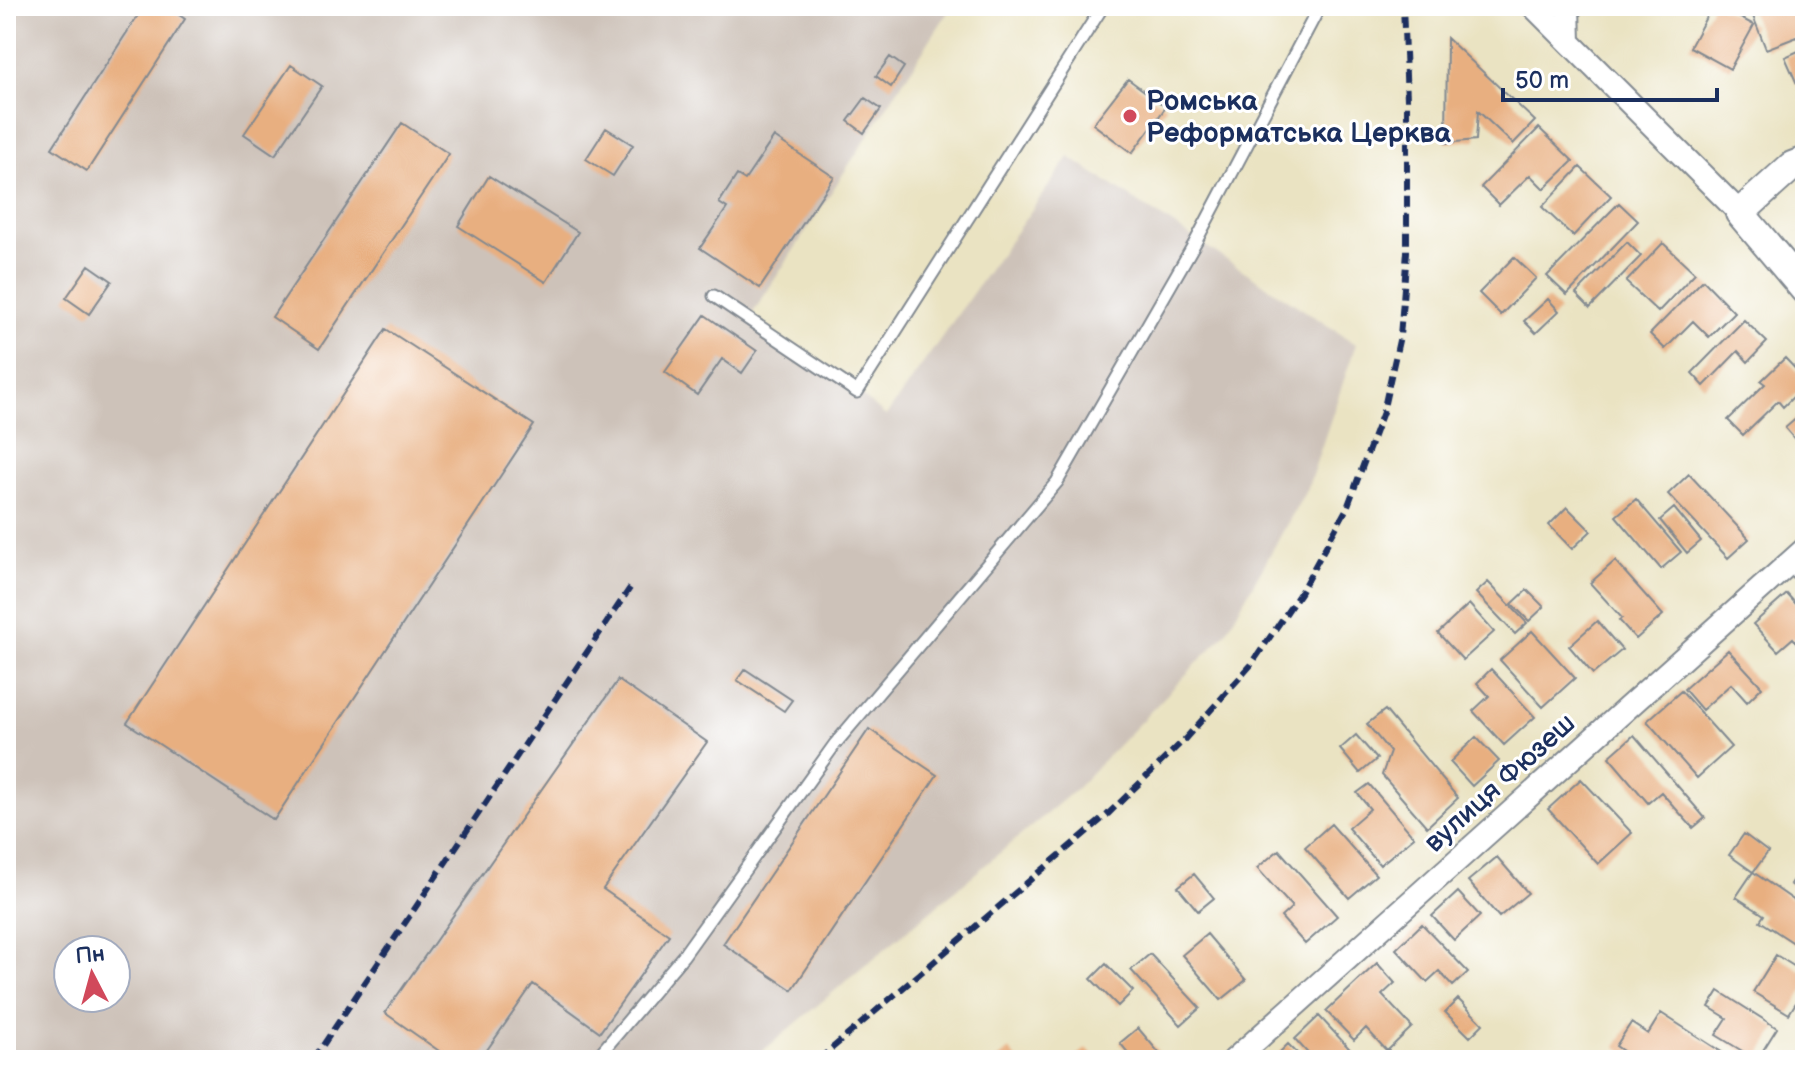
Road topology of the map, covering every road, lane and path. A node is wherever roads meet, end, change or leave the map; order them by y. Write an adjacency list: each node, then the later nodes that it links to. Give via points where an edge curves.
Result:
1 (1103, 6): 9 (lane, via 857,392)
2 (1320, 6): 11 (lane, via 1196,241 1057,482 835,744 683,956)
3 (1533, 6): 5 (street)
4 (1568, 6): 5 (street)
5 (1569, 42): 7 (street)
6 (1805, 161): 7 (street, via 1792,166)
7 (1740, 213): 8 (street)
8 (1805, 290)
9 (714, 296)
10 (1805, 549): 12 (street, вулиця Фюзеш)
11 (595, 1060)
12 (1234, 1060)

